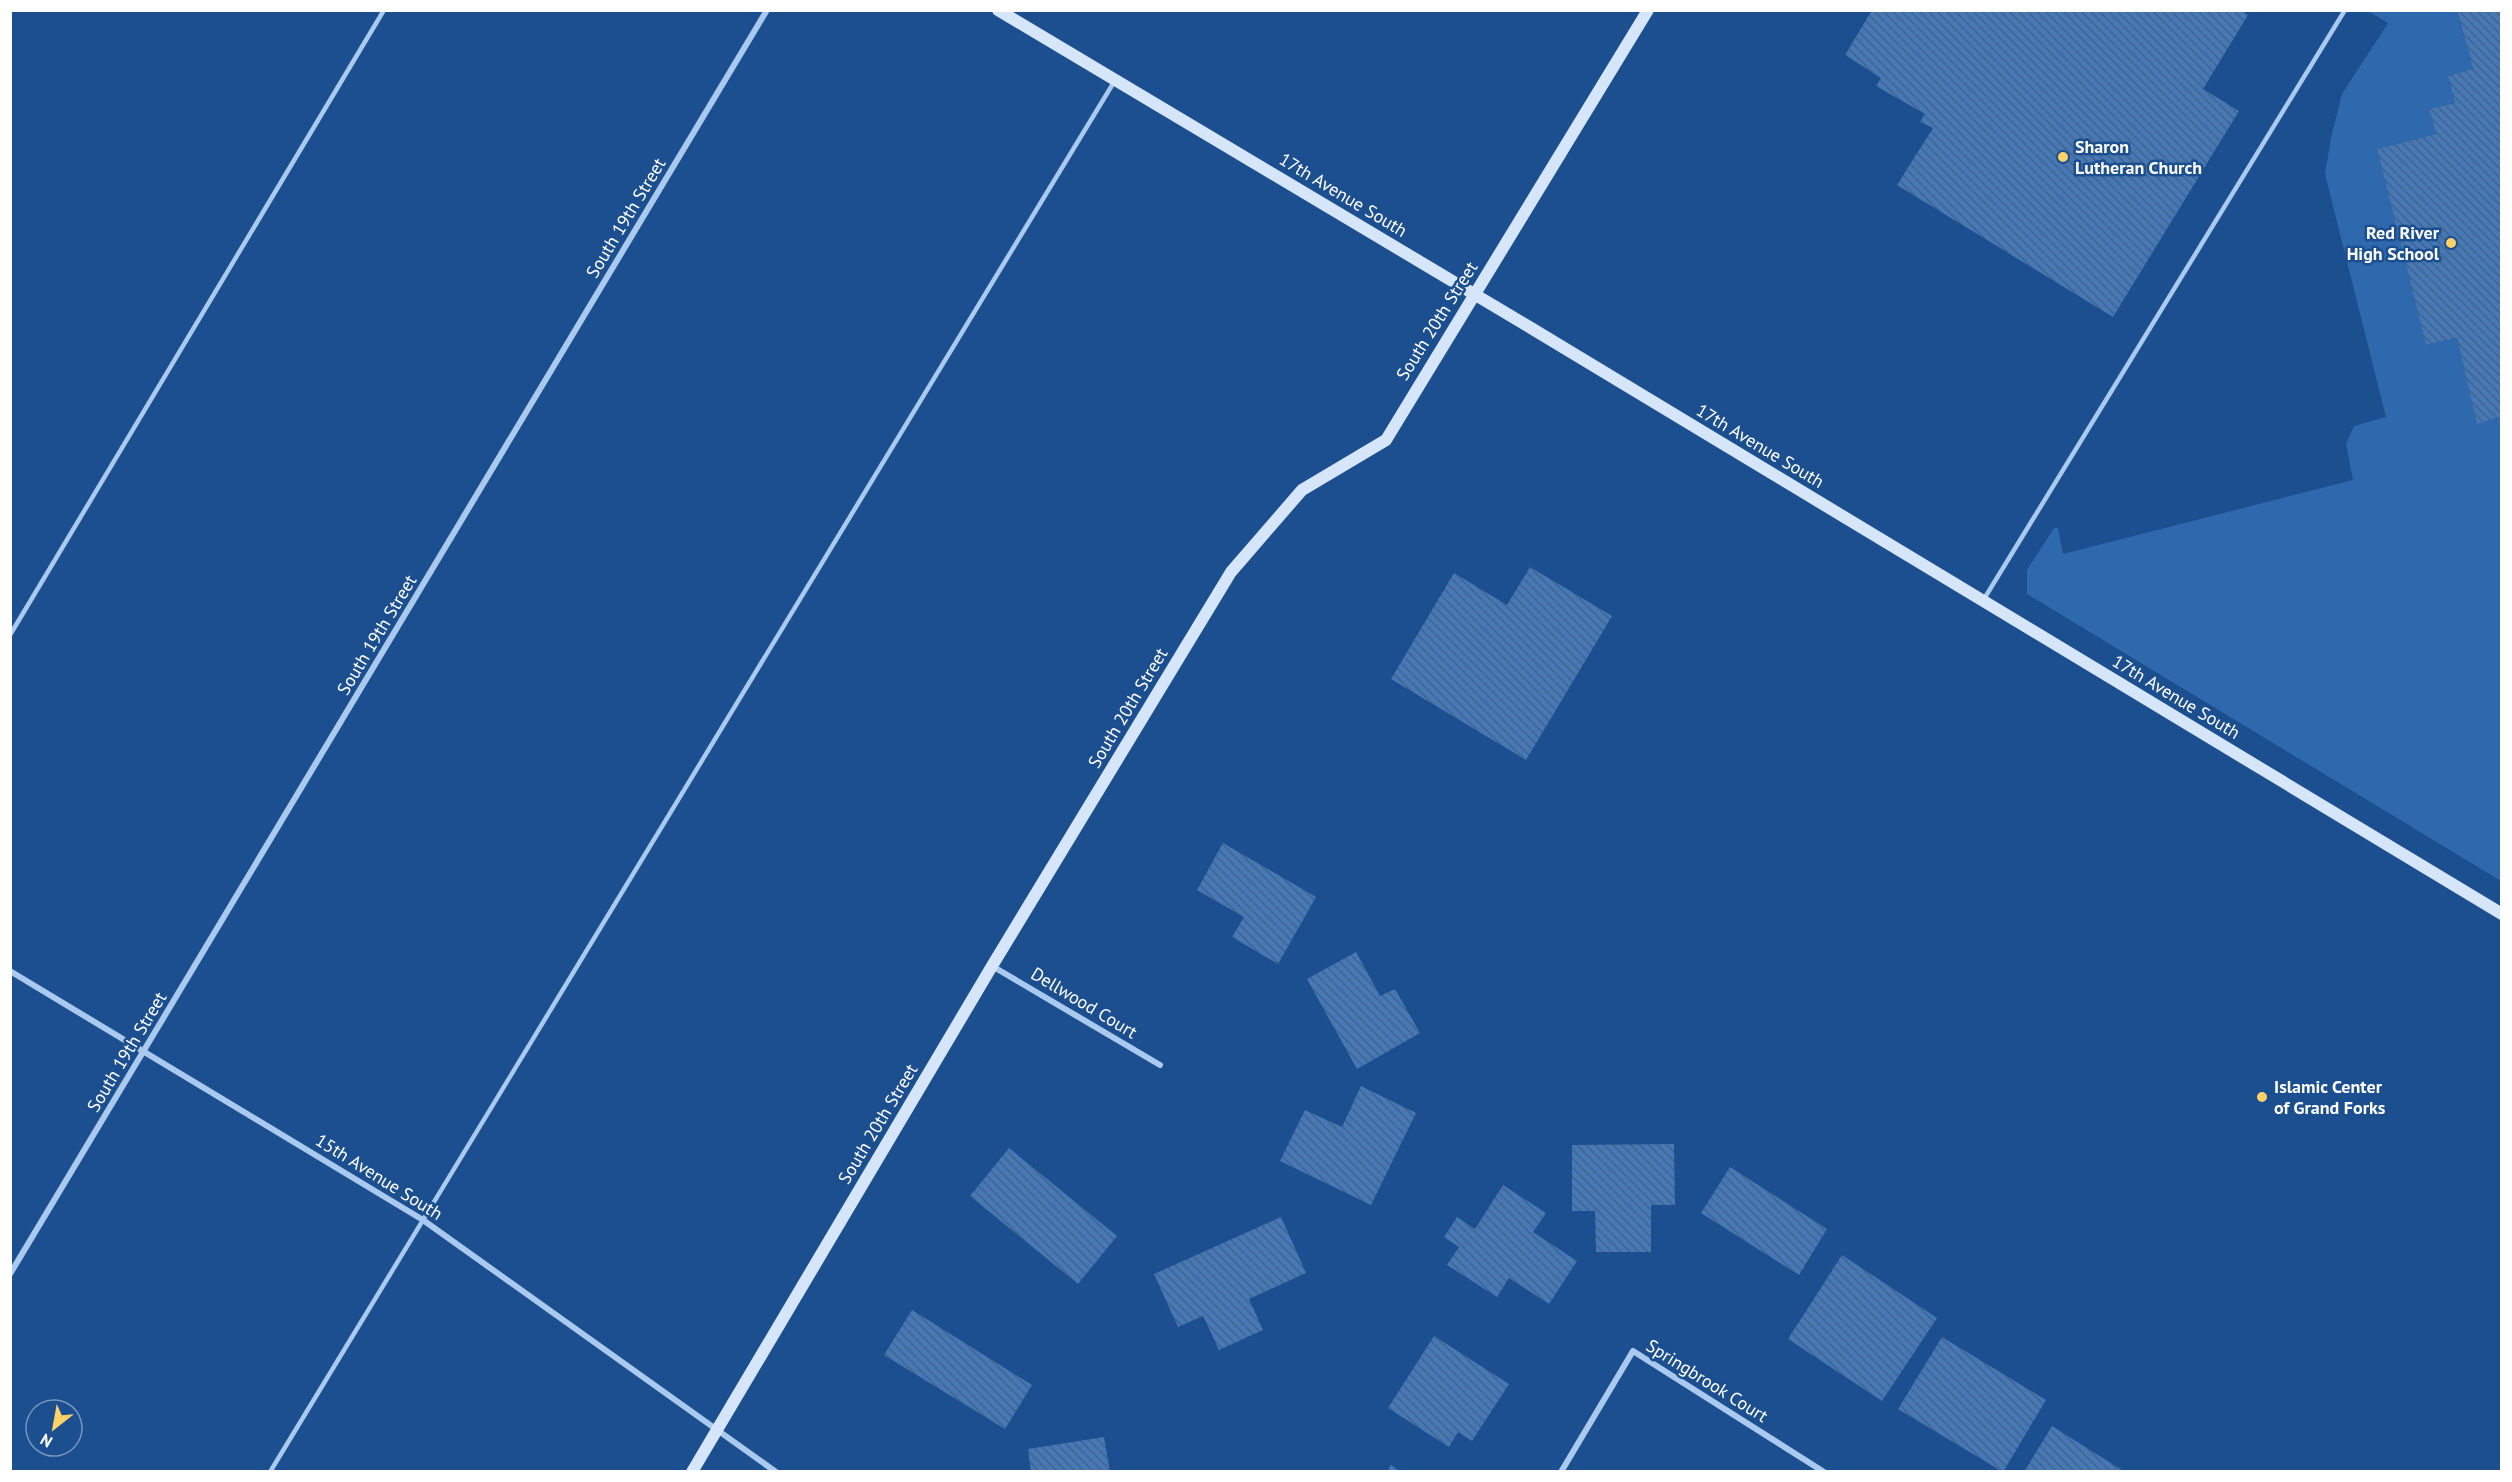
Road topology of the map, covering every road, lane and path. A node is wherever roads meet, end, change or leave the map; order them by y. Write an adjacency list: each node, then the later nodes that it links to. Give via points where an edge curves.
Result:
1 (384, 10): 9 (lane)
2 (767, 10): 13 (street, South 19th Street)
3 (998, 10): 6 (street, 17th Avenue South)
4 (1648, 10): 7 (street, South 20th Street)
5 (2345, 10): 8 (lane)
6 (1115, 80): 7 (street, 17th Avenue South); 15 (lane)
7 (1475, 295): 8 (street, 17th Avenue South); 11 (street, South 20th Street, via 1386,440 1302,490 1231,572)
8 (1983, 602): 10 (street, 17th Avenue South)
9 (10, 635)
10 (2502, 914)
11 (992, 966): 14 (street, Dellwood Court); 17 (street, South 20th Street)
12 (10, 971): 13 (street, 15th Avenue South)
13 (145, 1052): 15 (street, 15th Avenue South); 16 (street, South 19th Street)
14 (1160, 1065)
15 (423, 1220): 17 (street, 15th Avenue South); 18 (lane)
16 (10, 1274)
17 (717, 1430): 19 (street, South 20th Street); 20 (street, 15th Avenue South)
18 (270, 1472)
19 (692, 1472)
20 (776, 1472)
21 (1561, 1472): 22 (street, Springbrook Court, via 1633,1351)
22 (1824, 1472)

